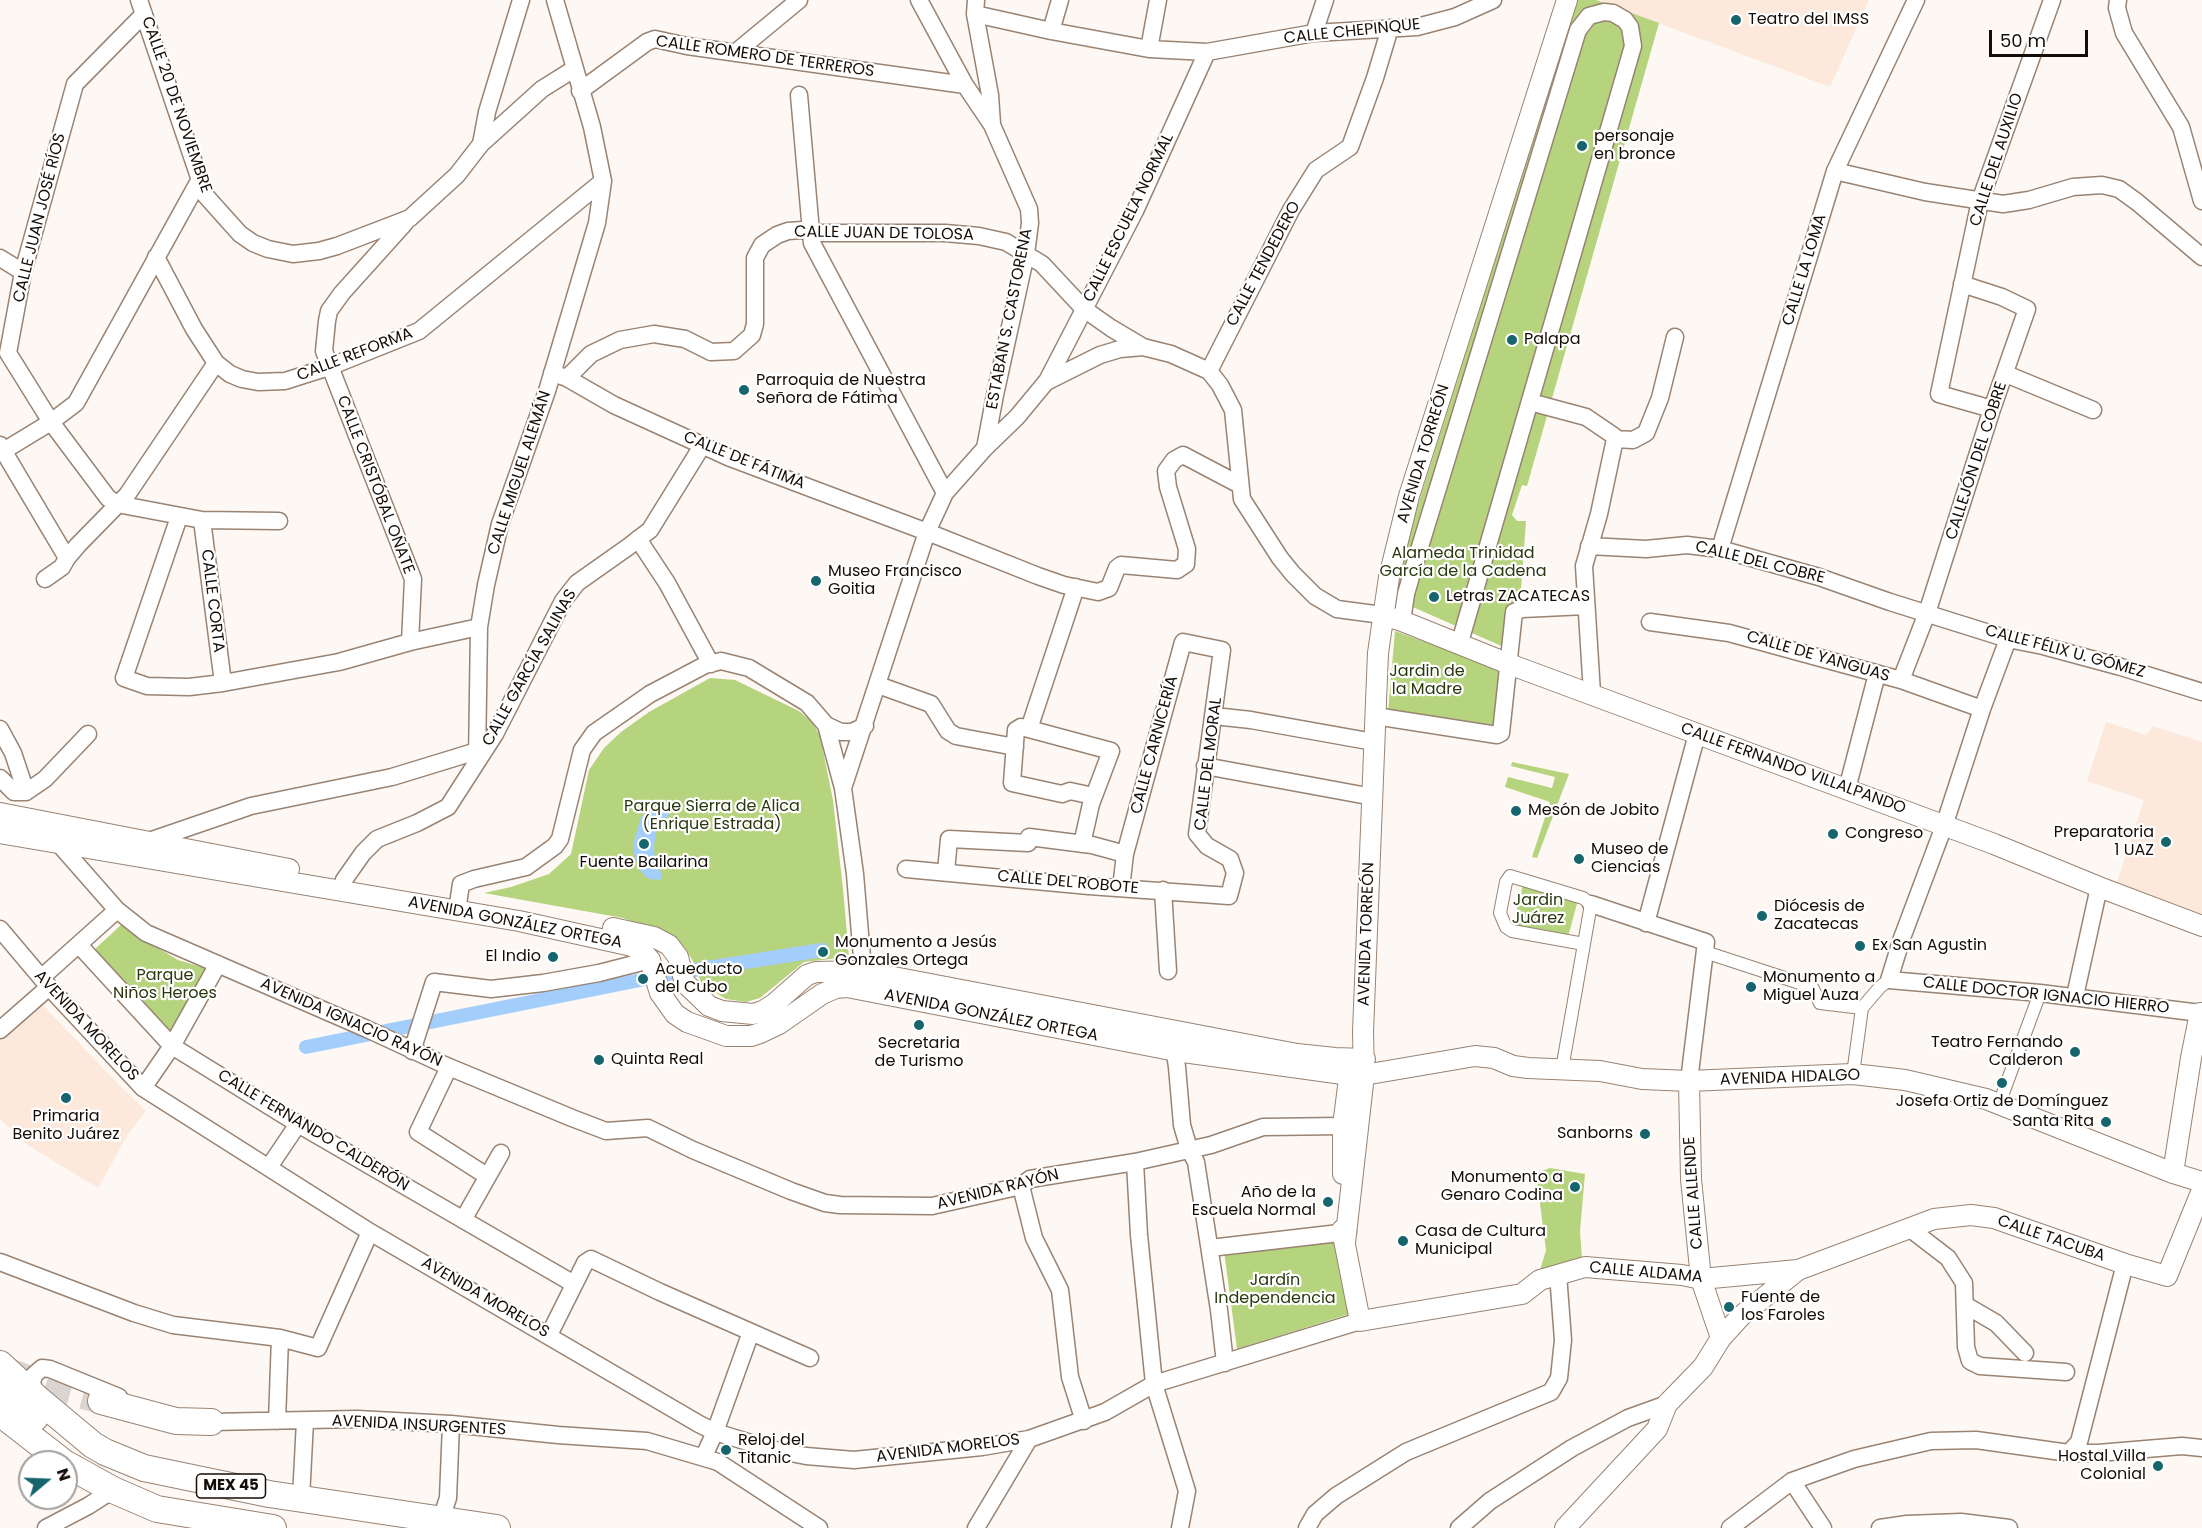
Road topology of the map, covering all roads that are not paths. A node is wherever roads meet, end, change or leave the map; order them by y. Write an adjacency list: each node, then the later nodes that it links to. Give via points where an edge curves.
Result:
1 (521, 0): 26 (street, CALLE 20 DE NOVIEMBRE)
2 (555, 0): 21 (street, CALLE MIGUEL ALEMÁN)
3 (799, 0): 20 (street)
4 (919, 0): 22 (street)
5 (1060, 0): 16 (street)
6 (1158, 0): 18 (street)
7 (1325, 0): 17 (street)
8 (1493, 0): 15 (street, CALLE CHEPINQUE, via 1417,27)
9 (1567, 0): 72 (street, AVENIDA TORREÓN, via 1409,496)
10 (1916, 0): 27 (street, CALLE LA LOMA)
11 (2052, 0): 30 (street, CALLE DEL AUXILIO)
12 (2118, 0): 31 (street, via 2124,33 2181,127)
13 (142, 7): 28 (street, CALLE 20 DE NOVIEMBRE); 38 (street, CALLE JUAN JOSÉ RÍOS, via 75,84)
14 (976, 7): 16 (street, CALLE CHEPINQUE); 25 (street)
15 (1390, 28): 17 (street, CALLE CHEPINQUE); 45 (street, CALLE TENDEDERO, via 1350,147 1316,170 1291,210)
16 (1051, 32): 18 (street, CALLE CHEPINQUE)
17 (1314, 33): 19 (street, CALLE CHEPINQUE)
18 (1149, 49): 19 (street, CALLE CHEPINQUE)
19 (1207, 52): 40 (street, CALLE ESCUELA NORMAL, via 1135,211)
20 (735, 53): 22 (street, CALLE ROMERO DE TERREROS); 23 (street, CALLE ROMERO DE TERREROS, via 655,39)
21 (574, 69): 23 (street, CALLE MIGUEL ALEMÁN); 26 (street, via 542,89)
22 (965, 85): 25 (street)
23 (580, 92): 29 (street, CALLE MIGUEL ALEMÁN)
24 (799, 95): 33 (street)
25 (992, 125): 34 (street, ESTABAN S. CASTORENA, via 1029,209)
26 (481, 144): 32 (street, CALLE 20 DE NOVIEMBRE, via 457,175)
27 (1835, 171): 30 (street); 66 (street, CALLE LA LOMA)
28 (200, 178): 32 (street, CALLE 20 DE NOVIEMBRE, via 206,195 240,234 278,252 319,251); 35 (street)
29 (603, 181): 44 (street, CALLE REFORMA, via 419,331); 47 (street, CALLE MIGUEL ALEMÁN, via 597,223)
30 (1980, 201): 37 (street, via 2003,204 2073,187 2102,185 2119,189 2178,234); 39 (street, CALLE DEL AUXILIO)
31 (2202, 201)
32 (410, 218): 44 (street, CALLE CRISTÓBAL OÑATE, via 330,311 324,351)
33 (811, 233): 34 (street, CALLE JUAN DE TOLOSA, via 978,236 1005,242); 47 (street, CALLE JUAN DE TOLOSA, via 788,231 762,245 755,258 755,324 752,335 734,351 711,352 685,339 654,334 620,340); 58 (street, via 812,243)
34 (1026, 254): 40 (street, CALLE JUAN DE TOLOSA, via 1042,264); 55 (street, ESTABAN S. CASTORENA)
35 (156, 257): 43 (street, CALLE REFORMA); 52 (street, via 76,403)
36 (0, 258): 38 (street)
37 (2202, 258)
38 (23, 272): 52 (street, CALLE JUAN JOSÉ RÍOS, via 8,353)
39 (1962, 284): 46 (street, CALLEJÓN DEL COBRE, via 2027,309); 50 (street, CALLE DEL AUXILIO, via 1939,394)
40 (1084, 309): 42 (street, CALLE JUAN DE TOLOSA); 48 (street, CALLE ESCUELA NORMAL)
41 (1675, 337): 53 (street, via 1660,398 1646,433 1634,440)
42 (1143, 347): 45 (street); 48 (street, via 1100,355)
43 (216, 363): 44 (street, CALLE REFORMA, via 242,379 265,382 285,381); 59 (street, via 127,495)
44 (329, 367): 77 (street, CALLE CRISTÓBAL OÑATE, via 413,579)
45 (1209, 371): 57 (street, via 1233,410)
46 (2006, 374): 50 (street, CALLEJÓN DEL COBRE); 51 (street)
47 (559, 375): 54 (street, CALLE DE FÁTIMA); 75 (street, CALLE MIGUEL ALEMÁN, via 547,391 500,524)
48 (1046, 382): 55 (street)
49 (1530, 402): 53 (street, via 1586,417); 73 (street, via 1633,46 1630,27 1612,13 1589,16 1578,30 1406,594); 78 (street)
50 (1992, 409): 71 (street, CALLEJÓN DEL COBRE)
51 (2093, 410)
52 (51, 422): 56 (street); 59 (street, CALLE JUAN JOSÉ RÍOS, via 108,498)
53 (1615, 439): 65 (street)
54 (702, 446): 63 (street, CALLE DE FÁTIMA); 64 (street, CALLE GARCÍA SALINAS, via 650,530)
55 (985, 448): 58 (street)
56 (1, 450): 67 (street)
57 (1240, 484): 69 (street, CALLE DE FÁTIMA, via 1183,455 1174,460 1166,471 1187,549 1186,564 1178,570 1121,565 1109,588 1098,592); 72 (street, via 1242,499 1258,527 1315,596 1337,609)
58 (945, 493): 63 (street)
59 (117, 504): 60 (street); 67 (street)
60 (178, 517): 61 (street); 84 (street, via 124,678 147,686)
61 (202, 520): 62 (street); 84 (street, CALLE CORTA)
62 (279, 521)
63 (927, 532): 69 (street, CALLE DE FÁTIMA); 85 (street)
64 (638, 539): 80 (street); 99 (street, CALLE GARCÍA SALINAS, via 577,583 563,601 495,734)
65 (1589, 546): 66 (street, CALLE DEL COBRE, via 1646,549 1687,545); 70 (street, via 1584,566)
66 (1720, 549): 71 (street, CALLE DEL COBRE)
67 (67, 558): 68 (street, via 62,567)
68 (45, 579)
69 (1076, 587): 94 (street)
70 (1586, 606): 81 (street, via 1514,612); 87 (street)
71 (1927, 614): 76 (street, CALLE FÉLIX U. GÓMEZ); 83 (street, CALLEJÓN DEL COBRE)
72 (1382, 615): 73 (street, CALLE FERNANDO VILLALPANDO); 90 (street, AVENIDA TORREÓN)
73 (1402, 621): 78 (street, CALLE FERNANDO VILLALPANDO)
74 (1650, 622): 82 (street, CALLE DE YANGUAS, via 1729,633)
75 (478, 627): 77 (street); 99 (street, CALLE MIGUEL ALEMÁN)
76 (2008, 639): 86 (street, CALLE FÉLIX U. GÓMEZ); 88 (street)
77 (410, 642): 84 (street, via 339,662)
78 (1460, 642): 81 (street, CALLE FERNANDO VILLALPANDO)
79 (1222, 650): 89 (street, CALLE DEL MORAL); 113 (street, CALLE CARNICERÍA, via 1184,642)
80 (711, 664): 91 (street, via 721,662 749,668 807,703); 123 (street, via 651,694 594,733 582,750 555,846 526,867 461,884)
81 (1509, 664): 87 (street, CALLE FERNANDO VILLALPANDO); 90 (street, via 1503,728 1497,735)
82 (1877, 674): 83 (street, CALLE DE YANGUAS); 103 (street)
83 (1901, 681): 88 (street, CALLE DE YANGUAS)
84 (223, 683)
85 (878, 685): 92 (street); 98 (street, via 931,704 948,731 956,736)
86 (2202, 692)
87 (1592, 693): 96 (street, CALLE FERNANDO VILLALPANDO)
88 (1982, 709): 108 (street)
89 (1214, 716): 97 (street); 100 (street, CALLE DEL MORAL)
90 (1375, 716): 97 (street, AVENIDA TORREÓN)
91 (826, 726): 92 (street, via 852,732); 102 (street)
92 (865, 726): 102 (street)
93 (0, 729): 104 (street)
94 (1029, 729): 98 (street, via 1016,730); 105 (street, via 1111,751)
95 (88, 734): 104 (street)
96 (1697, 734): 103 (street, CALLE FERNANDO VILLALPANDO); 125 (street)
97 (1374, 742): 106 (street, AVENIDA TORREÓN)
98 (1016, 747): 105 (street, via 1012,783)
99 (477, 756): 110 (street, via 251,806); 117 (street, via 448,807 377,839)
100 (1205, 766): 106 (street); 121 (street, CALLE DEL MORAL, via 1197,834 1207,846 1230,859 1235,873)
101 (2, 780): 104 (street, via 14,792)
102 (843, 788): 133 (street, via 855,874)
103 (1847, 789): 108 (street, CALLE FERNANDO VILLALPANDO)
104 (26, 792)
105 (1093, 796): 112 (street)
106 (1373, 797): 148 (street, AVENIDA TORREÓN, via 1363,1032)
107 (0, 813): 110 (street, AVENIDA GONZÁLEZ ORTEGA)
108 (1944, 826): 118 (street, CALLE FERNANDO VILLALPANDO); 135 (street)
109 (0, 833): 111 (street, AVENIDA GONZÁLEZ ORTEGA)
110 (147, 842): 114 (street); 117 (street, AVENIDA GONZÁLEZ ORTEGA)
111 (59, 844): 114 (street, AVENIDA GONZÁLEZ ORTEGA); 124 (street, AVENIDA IGNACIO RAYÓN)
112 (1082, 844): 113 (street); 116 (street, via 1029,837 1028,843 949,839)
113 (1125, 854): 119 (street, CALLE CARNICERÍA)
114 (120, 855): 117 (street, AVENIDA GONZÁLEZ ORTEGA)
115 (906, 869): 116 (street, CALLE DEL ROBOTE)
116 (946, 872): 119 (street, CALLE DEL ROBOTE)
117 (342, 885): 123 (street, AVENIDA GONZÁLEZ ORTEGA)
118 (2099, 887): 126 (street, CALLE FERNANDO VILLALPANDO); 139 (street)
119 (1121, 888): 120 (street, CALLE DEL ROBOTE)
120 (1163, 890): 121 (street, CALLE DEL ROBOTE); 134 (street)
121 (1229, 896)
122 (1591, 904): 125 (street); 128 (street); 128 (street, via 1583,898 1510,876 1500,913 1512,931)
123 (458, 905): 131 (street, AVENIDA GONZÁLEZ ORTEGA, via 632,945); 133 (street, AVENIDA GONZÁLEZ ORTEGA, via 654,937 674,951 685,982 698,997 722,1011 763,1011 816,972)
124 (117, 909): 129 (street); 132 (street, AVENIDA IGNACIO RAYÓN, via 146,933)
125 (1646, 923): 130 (street)
126 (2202, 926)
127 (0, 929): 136 (street, AVENIDA MORELOS)
128 (1584, 944): 149 (street)
129 (80, 945): 136 (street); 144 (street, CALLE FERNANDO CALDERÓN)
130 (1706, 947): 140 (street, via 1812,987 1820,1004); 151 (street)
131 (650, 960): 137 (street, AVENIDA GONZÁLEZ ORTEGA, via 660,993 675,1014 726,1036 760,1033 836,988); 145 (street, via 587,975 491,989 434,982)
132 (218, 964): 144 (street); 145 (street, AVENIDA IGNACIO RAYÓN)
133 (862, 971): 137 (street); 143 (street, AVENIDA GONZÁLEZ ORTEGA)
134 (1168, 971)
135 (1889, 980): 138 (street, CALLE DOCTOR IGNACIO HIERRO); 140 (street)
136 (45, 982): 142 (street); 152 (street, AVENIDA MORELOS)
137 (866, 991): 146 (street, AVENIDA GONZÁLEZ ORTEGA)
138 (2040, 993): 139 (street, CALLE DOCTOR IGNACIO HIERRO); 153 (street)
139 (2074, 996): 141 (street, CALLE DOCTOR IGNACIO HIERRO)
140 (1862, 1008): 150 (street)
141 (2201, 1013): 161 (street)
142 (0, 1030)
143 (1170, 1031): 146 (street); 148 (street, AVENIDA GONZÁLEZ ORTEGA)
144 (172, 1046): 152 (street); 154 (street, CALLE FERNANDO CALDERÓN)
145 (412, 1051): 147 (street, AVENIDA IGNACIO RAYÓN)
146 (1176, 1051): 148 (street, AVENIDA GONZÁLEZ ORTEGA); 157 (street, via 1182,1125)
147 (449, 1067): 156 (street, AVENIDA IGNACIO RAYÓN, via 606,1131 648,1128); 162 (street, via 418,1132)
148 (1358, 1067): 149 (street, AVENIDA HIDALGO, via 1475,1056 1513,1066); 155 (street); 169 (street)
149 (1562, 1069): 151 (street, AVENIDA HIDALGO)
150 (1853, 1074): 151 (street, AVENIDA HIDALGO); 153 (street, AVENIDA HIDALGO, via 1905,1080)
151 (1689, 1081): 175 (street, CALLE ALLENDE, via 1691,1179)
152 (143, 1088): 160 (street, AVENIDA MORELOS)
153 (1999, 1104): 161 (street, AVENIDA HIDALGO)
154 (298, 1124): 160 (street); 166 (street, CALLE FERNANDO CALDERÓN)
155 (1343, 1126): 157 (street, AVENIDA RAYÓN, via 1263,1127); 169 (street)
156 (675, 1139): 164 (street, AVENIDA RAYÓN, via 693,1150 825,1203 932,1206)
157 (1189, 1149): 159 (street, AVENIDA RAYÓN); 170 (street, via 1196,1162)
158 (501, 1153): 162 (street)
159 (1135, 1162): 164 (street, AVENIDA RAYÓN, via 1030,1179); 188 (street)
160 (269, 1167): 168 (street, AVENIDA MORELOS)
161 (2173, 1173): 163 (street, AVENIDA HIDALGO)
162 (487, 1176): 166 (street)
163 (2202, 1182)
164 (1021, 1186): 195 (street, via 1035,1238 1060,1290 1070,1377)
165 (2202, 1190): 172 (street, CALLE TACUBA, via 2167,1276)
166 (463, 1220): 176 (street, CALLE FERNANDO CALDERÓN)
167 (1909, 1228): 172 (street, CALLE TACUBA, via 1934,1219 1971,1215 1994,1218); 173 (street, CALLE TACUBA); 177 (street, via 1948,1258 1964,1283)
168 (370, 1232): 180 (street, AVENIDA MORELOS); 181 (street, via 318,1347)
169 (1345, 1236): 170 (street); 178 (street)
170 (1210, 1248): 185 (street)
171 (0, 1262): 181 (street, via 173,1325)
172 (2125, 1264): 203 (street, via 2079,1442)
173 (1798, 1270): 175 (street, CALLE ALDAMA); 182 (street)
174 (1558, 1274): 175 (street, CALLE ALDAMA, via 1585,1267); 178 (street, CALLE ALDAMA, via 1540,1280 1522,1294); 216 (street, via 1563,1340 1559,1378 1551,1392 1406,1452 1336,1496)
175 (1701, 1279): 182 (street, CALLE ALLENDE)
176 (574, 1284): 179 (street, via 591,1259); 180 (street)
177 (1965, 1305): 183 (street, via 1996,1323); 187 (street, via 1970,1361 1980,1366)
178 (1360, 1322): 185 (street, AVENIDA MORELOS)
179 (751, 1332): 184 (street); 198 (street)
180 (549, 1335): 198 (street, AVENIDA MORELOS)
181 (280, 1338): 193 (street)
182 (1721, 1338): 192 (street, via 1703,1367)
183 (2025, 1353)
184 (810, 1358)
185 (1225, 1363): 188 (street, AVENIDA MORELOS)
186 (0, 1364): 189 (main road, MEX 45)
187 (2066, 1372)
188 (1154, 1384): 195 (street, AVENIDA MORELOS); 215 (street, via 1187,1491)
189 (39, 1400): 196 (street, AVENIDA INSURGENTES, via 34,1375 42,1368 50,1369 120,1398); 200 (main road, MEX 45)
190 (101, 1401): 196 (main road, via 176,1421)
191 (2, 1403): 200 (main road, via 60,1439); 202 (main road, MEX 45)
192 (1667, 1404): 217 (street, via 1628,1418 1572,1448 1490,1501); 218 (street, via 1657,1429)
193 (277, 1421): 194 (street, AVENIDA INSURGENTES); 196 (street, AVENIDA INSURGENTES)
194 (305, 1421): 197 (street, AVENIDA INSURGENTES, via 357,1419); 208 (street)
195 (1084, 1421): 199 (street, AVENIDA MORELOS)
196 (211, 1422)
197 (451, 1424): 204 (street, AVENIDA INSURGENTES, via 647,1441); 209 (street, via 448,1498)
198 (715, 1432): 199 (street, AVENIDA MORELOS, via 771,1449 854,1460); 204 (street)
199 (1029, 1439): 214 (street)
200 (93, 1445): 208 (main road, MEX 45, via 144,1468)
201 (2202, 1448): 203 (street)
202 (51, 1450)
203 (2069, 1453): 206 (street, via 1976,1440 1930,1441 1854,1459)
204 (704, 1456): 213 (street, AVENIDA INSURGENTES)
205 (78, 1471): 207 (main road, MEX 45)
206 (1792, 1481): 219 (street); 220 (street)
207 (113, 1490): 210 (street); 211 (main road, MEX 45, via 157,1509)
208 (301, 1498): 209 (main road, MEX 45)
209 (441, 1519): 212 (main road, MEX 45)
210 (45, 1528)
211 (273, 1528)
212 (497, 1528)
213 (819, 1528)
214 (976, 1528)
215 (1180, 1528)
216 (1307, 1528)
217 (1459, 1528)
218 (1565, 1528)
219 (1731, 1528)
220 (1823, 1528)
221 (1880, 1528): 222 (street, via 1961,1522)
222 (2009, 1528)

